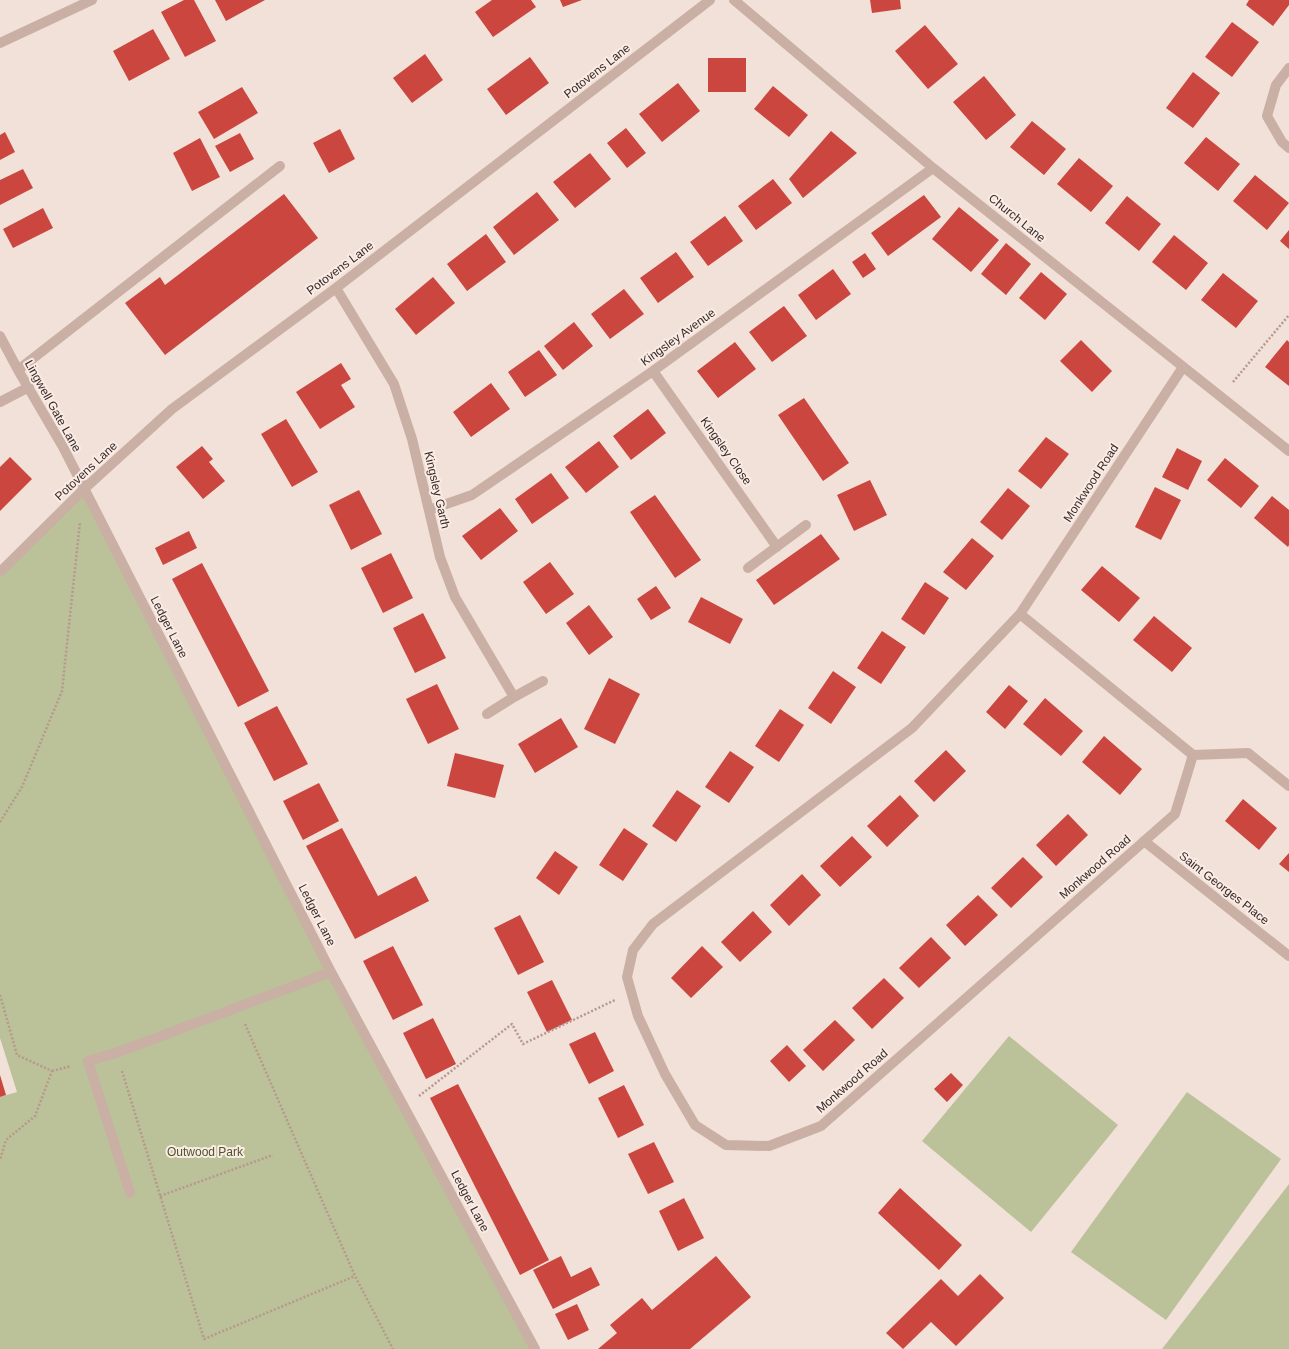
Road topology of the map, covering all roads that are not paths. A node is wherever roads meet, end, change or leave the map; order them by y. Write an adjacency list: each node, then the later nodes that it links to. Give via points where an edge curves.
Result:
1 (92, 0): 4 (street)
2 (710, 0): 9 (street, Potovens Lane)
3 (734, 0): 8 (street, Church Lane)
4 (0, 43)
5 (1289, 68): 6 (street, via 1276,85 1267,116 1282,142)
6 (1289, 148)
7 (280, 166): 12 (street)
8 (933, 168): 11 (street, Church Lane); 13 (street, Kingsley Avenue)
9 (336, 288): 17 (street, Potovens Lane, via 172,409); 18 (street, Kingsley Garth, via 394,384 412,439)
10 (0, 336): 12 (street, Lingwell Gate Lane)
11 (1183, 367): 16 (street, Church Lane); 23 (street, Monkwood Road)
12 (18, 370): 14 (street, Lingwell Gate Lane)
13 (653, 371): 18 (street, Kingsley Avenue, via 472,495); 20 (street, Kingsley Close)
14 (29, 387): 15 (street); 17 (street, Lingwell Gate Lane)
15 (0, 402)
16 (1289, 451)
17 (84, 489): 22 (street, Potovens Lane); 31 (street, Ledger Lane)
18 (429, 510): 25 (street, Kingsley Garth, via 440,557 455,597)
19 (806, 525): 20 (street)
20 (778, 546): 21 (street)
21 (748, 568)
22 (0, 572)
23 (1020, 614): 27 (street); 29 (street, Monkwood Road, via 912,728 653,924 632,950 627,977 638,1016 665,1074 695,1126 726,1144 769,1146 821,1126)
24 (543, 681): 25 (street)
25 (514, 697): 26 (street)
26 (487, 714)
27 (1193, 755): 28 (street, via 1248,753); 29 (street, Monkwood Road, via 1174,814)
28 (1289, 786)
29 (1144, 841): 30 (street, Saint Georges Place)
30 (1289, 956)
31 (331, 972): 32 (street, via 88,1062); 33 (street, Ledger Lane)
32 (130, 1193)
33 (535, 1349)

